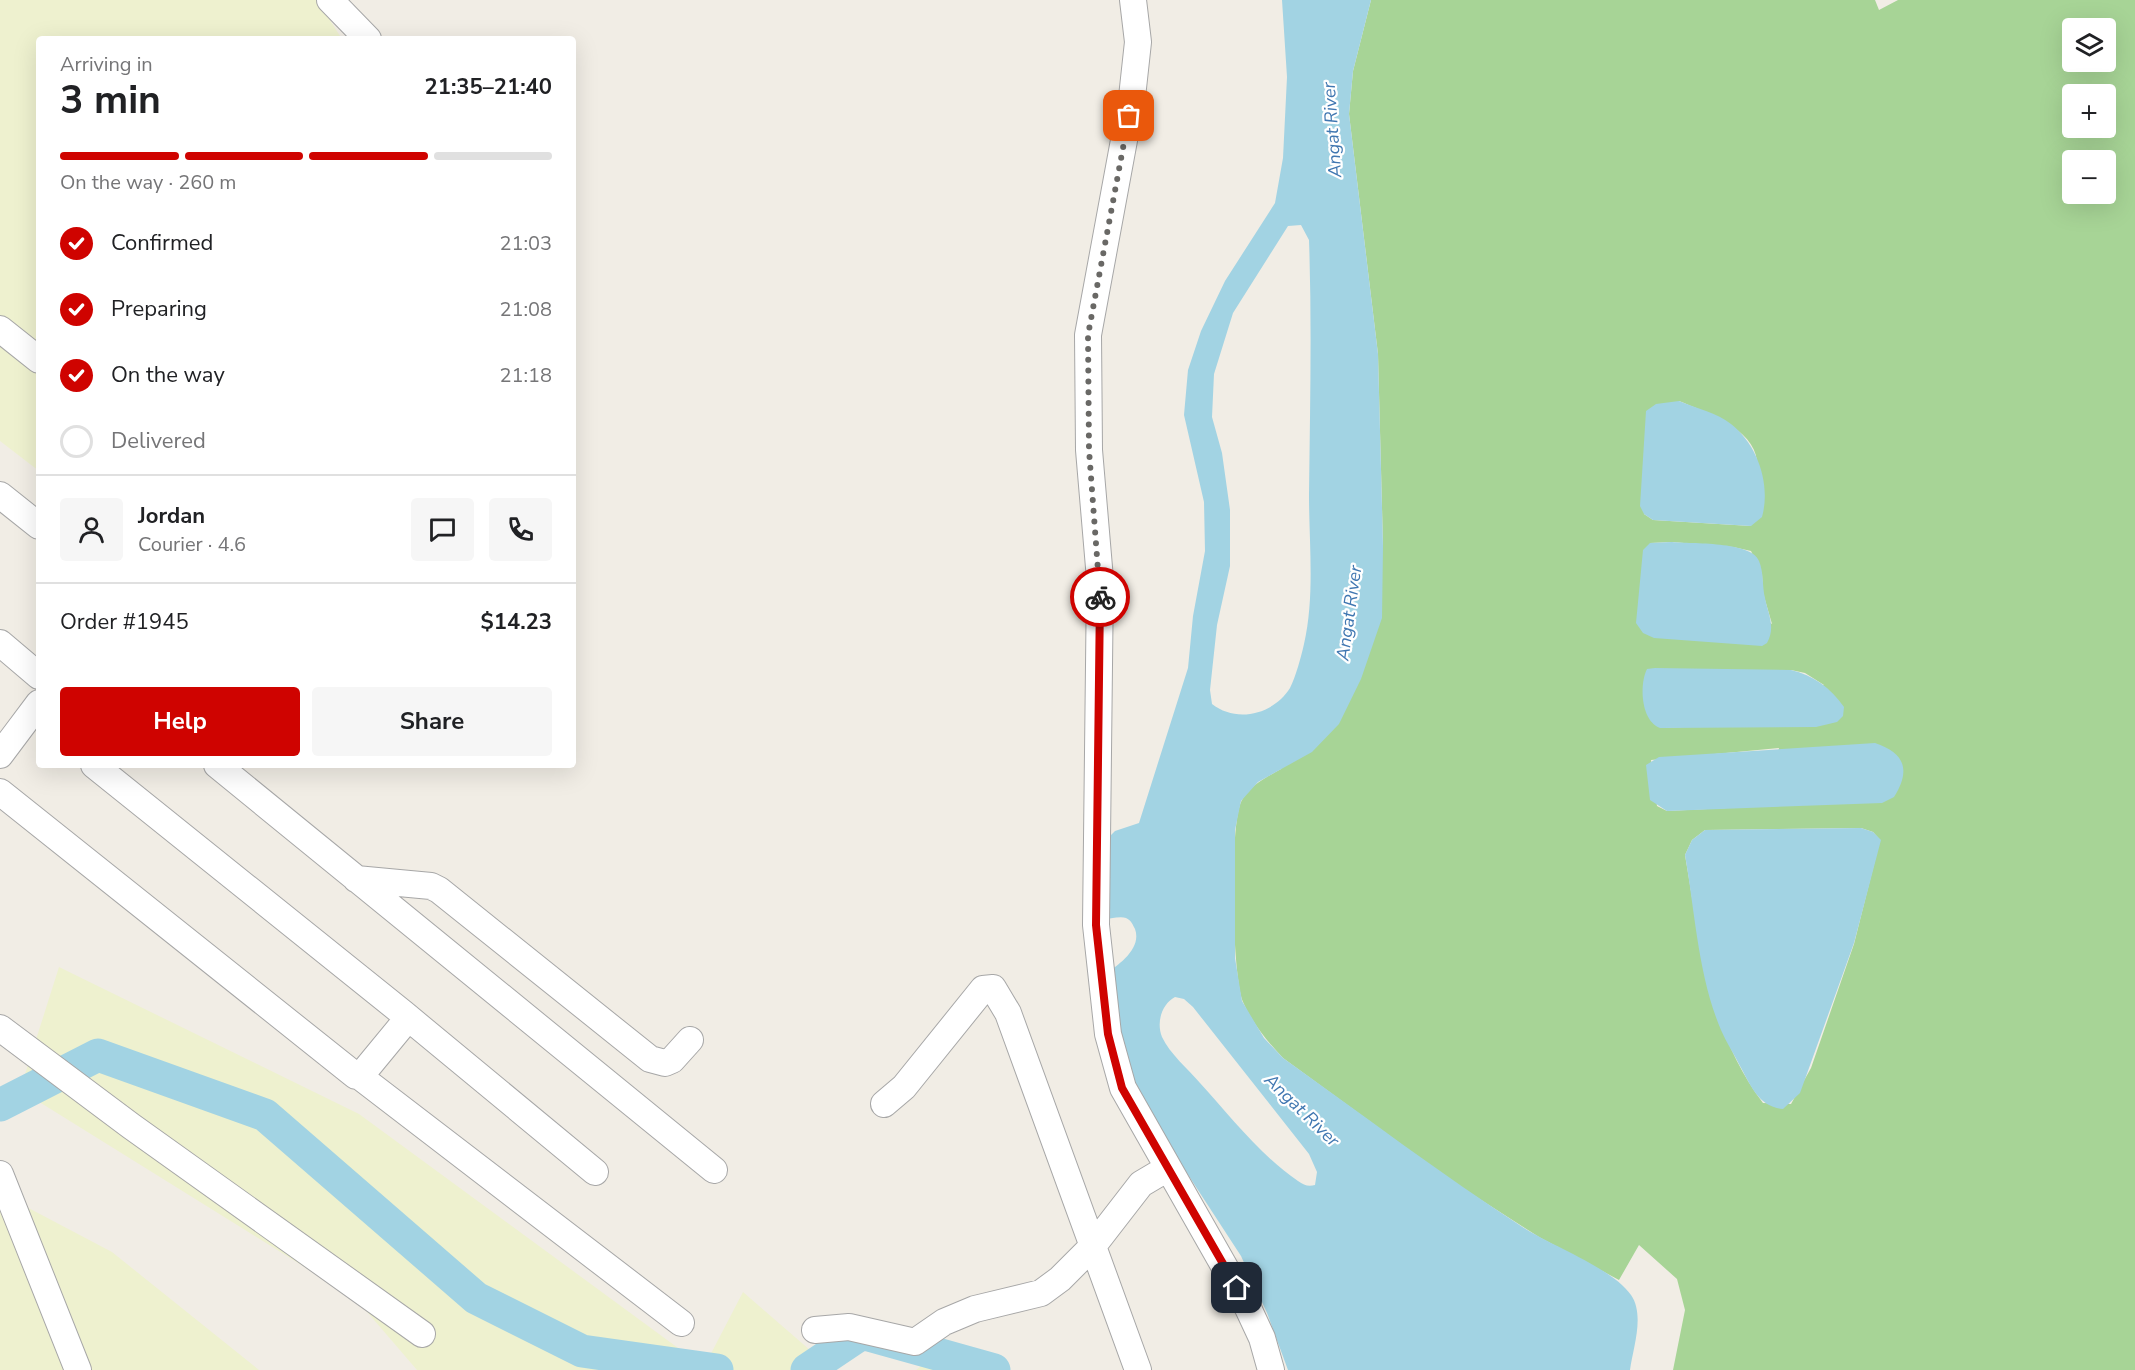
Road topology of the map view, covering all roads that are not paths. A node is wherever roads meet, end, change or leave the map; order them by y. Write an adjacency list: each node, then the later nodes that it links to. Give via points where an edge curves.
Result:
1 (330, 0): 3 (street)
2 (1133, 0): 21 (street, via 1138,42 1132,97 1088,335 1089,450 1100,579 1096,925 1115,1066 1122,1088)
3 (365, 36)
4 (0, 329): 5 (street)
5 (36, 358)
6 (0, 495): 7 (street)
7 (36, 523)
8 (0, 643): 9 (street)
9 (36, 673)
10 (36, 713): 11 (street)
11 (0, 755)
12 (98, 768): 16 (street)
13 (221, 768): 15 (street)
14 (0, 792): 19 (street)
15 (356, 879): 18 (street, via 439,890 650,1059 665,1063 672,1060); 22 (street)
16 (404, 1014): 19 (street, via 404,1023); 23 (street)
17 (0, 1028): 28 (street)
18 (690, 1040)
19 (359, 1076): 26 (street)
20 (884, 1104): 25 (street, via 904,1087 983,989 993,988 1008,1014)
21 (1168, 1168): 25 (street, via 1141,1184); 31 (street, via 1248,1308)
22 (714, 1170)
23 (596, 1172)
24 (0, 1174): 29 (street)
25 (1093, 1246): 27 (street, via 1041,1293 975,1309 944,1322 915,1342 849,1327); 30 (street)
26 (681, 1323)
27 (815, 1330)
28 (422, 1334)
29 (78, 1370)
30 (1138, 1370)
31 (1271, 1370)

